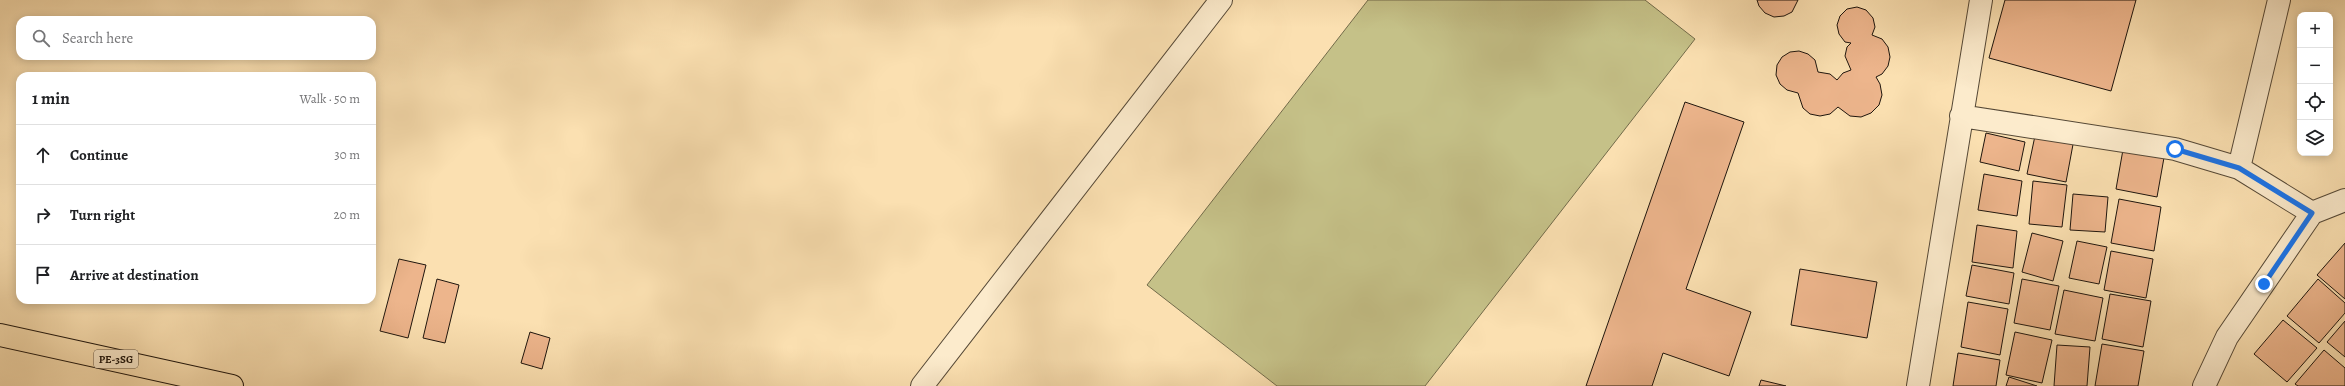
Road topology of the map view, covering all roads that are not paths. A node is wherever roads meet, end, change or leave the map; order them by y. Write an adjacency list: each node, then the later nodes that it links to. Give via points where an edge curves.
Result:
1 (1220, 0): 10 (street)
2 (1981, 0): 4 (street)
3 (2279, 0): 5 (street)
4 (1961, 116): 5 (street, via 2175,149); 11 (street)
5 (2239, 168): 7 (street)
6 (2345, 200): 7 (street)
7 (2312, 213): 12 (street, via 2227,337)
8 (0, 335): 9 (main road, PE-3SG)
9 (232, 386)
10 (922, 386)
11 (1918, 386)
12 (2204, 386)

